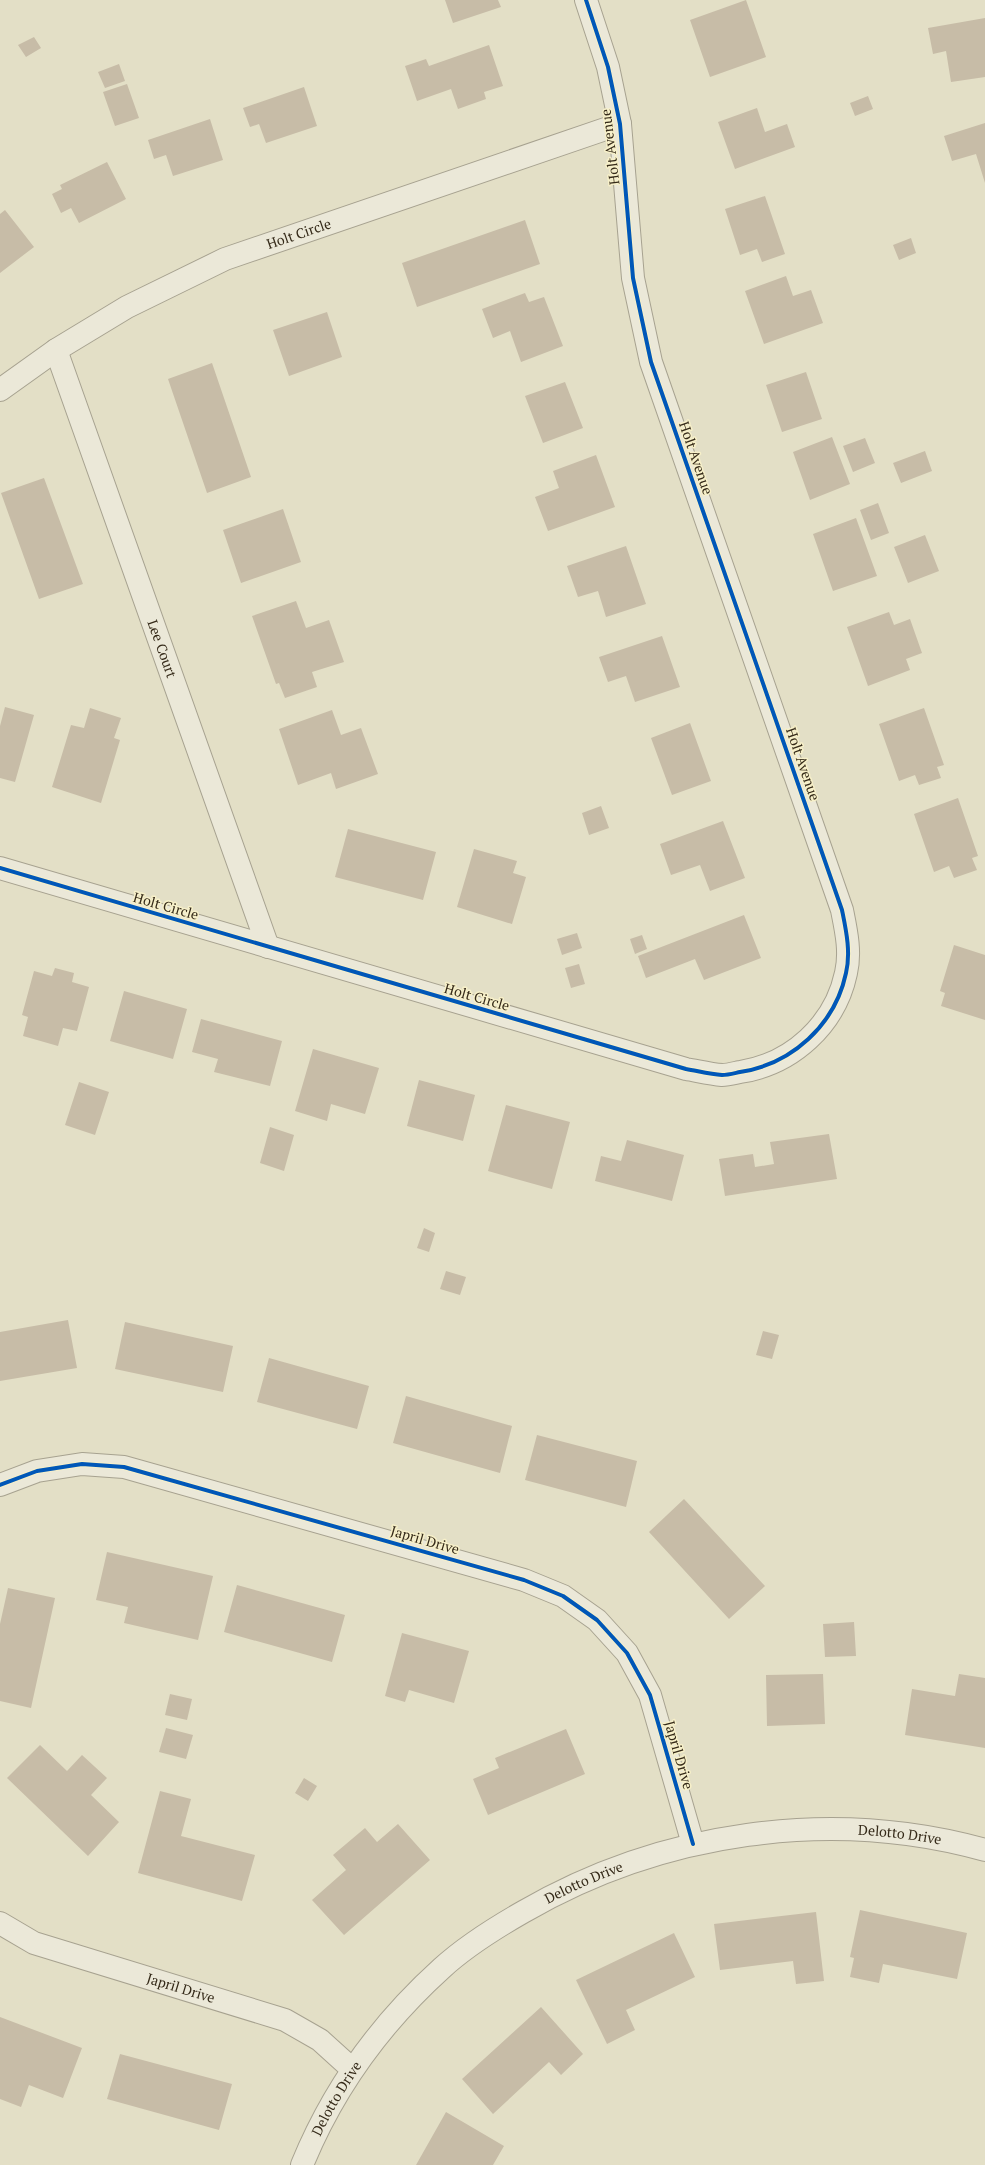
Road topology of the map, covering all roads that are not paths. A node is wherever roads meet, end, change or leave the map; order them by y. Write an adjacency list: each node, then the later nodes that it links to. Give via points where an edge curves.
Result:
1 (586, 0): 2 (street, Holt Avenue, via 608,67)
2 (620, 124): 3 (street, Holt Circle, via 225,259 127,307); 6 (street, Holt Avenue, via 633,278 651,362)
3 (56, 350): 4 (street, Holt Circle); 7 (street, Lee Court)
4 (0, 390)
5 (0, 868): 7 (street, Holt Circle)
6 (842, 910): 7 (street, Holt Circle, via 848,940 846,972 835,1005 815,1034 788,1056 758,1069 723,1075 686,1069)
7 (268, 947)
8 (0, 1485): 9 (street, Japril Drive, via 37,1471 82,1464 124,1467 524,1580 563,1596 596,1620 627,1653 650,1696)
9 (693, 1844): 10 (street, Delotto Drive, via 741,1835 815,1829 900,1833); 12 (street, Delotto Drive, via 627,1863 558,1892 494,1929 443,1967 392,2019)
10 (985, 1850)
11 (0, 1923): 12 (street, Japril Drive, via 34,1943 285,2020 320,2040)
12 (352, 2069): 13 (street, Delotto Drive, via 316,2132)
13 (302, 2165)

